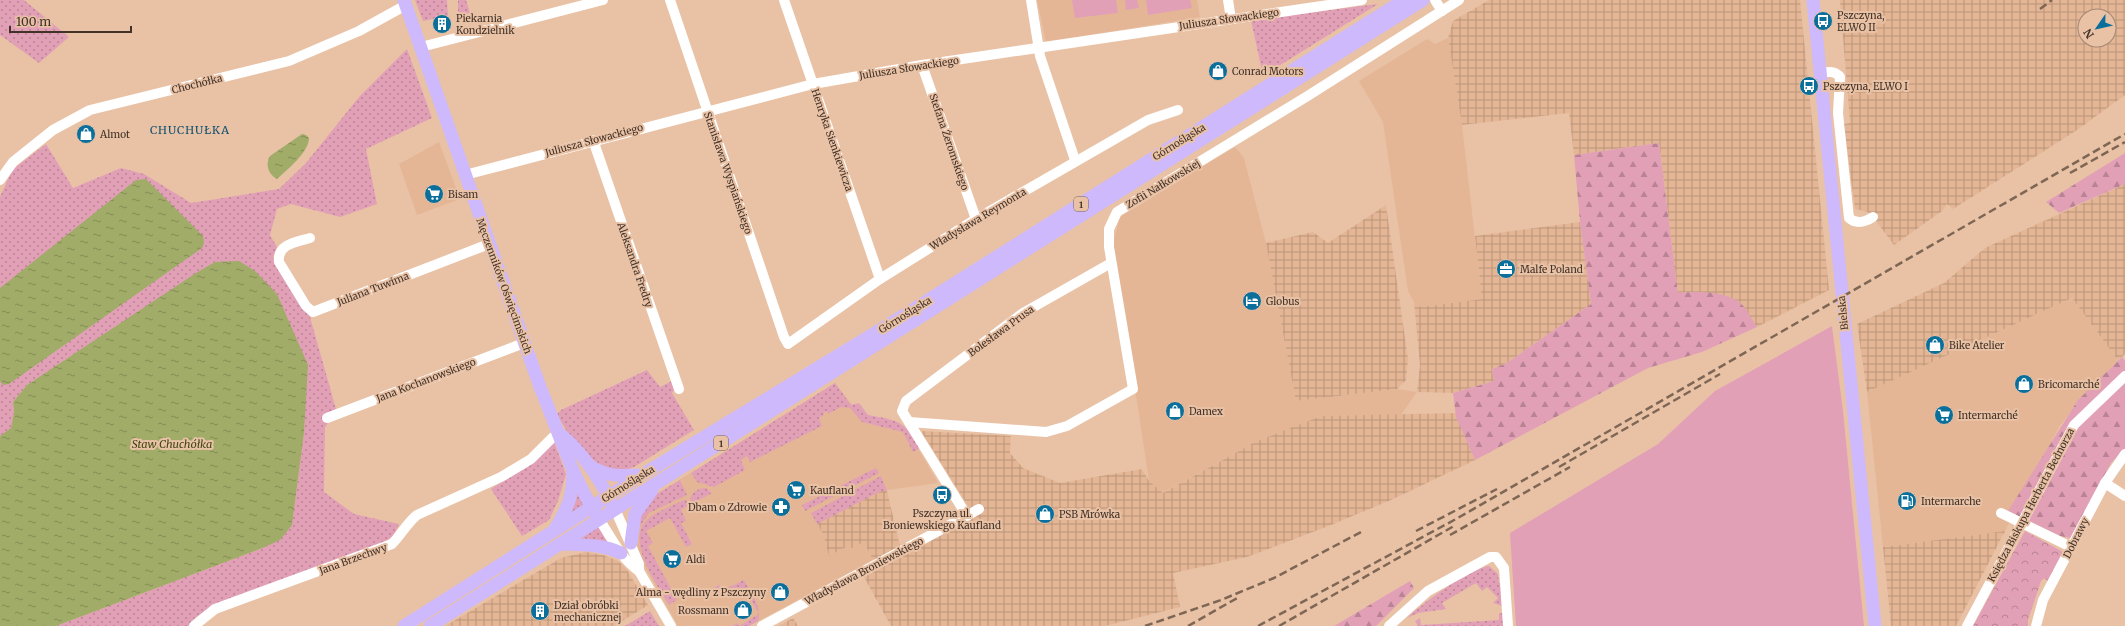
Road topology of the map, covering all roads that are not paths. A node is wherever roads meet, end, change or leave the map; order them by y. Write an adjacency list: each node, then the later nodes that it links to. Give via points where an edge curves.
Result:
1 (603, 0): 13 (street)
2 (670, 0): 22 (street, Stanisława Wyspiańskiego)
3 (784, 0): 20 (street, Henryka Sienkiewicza)
4 (1031, 0): 17 (street)
5 (1228, 0): 15 (street)
6 (1362, 0): 15 (street, Juliusza Słowackiego)
7 (1404, 0): 43 (main road, Górnośląska / 1, via 906,314)
8 (1423, 0): 45 (main road, Górnośląska / 1)
9 (1435, 0): 14 (street)
10 (1459, 0): 14 (street, Zofii Nałkowskiej)
11 (1813, 0): 19 (main road, Bielska)
12 (405, 2): 16 (main road, Męczenników Oświęcimskich); 26 (street, Chochółka, via 352,34 289,61 90,110 53,130 13,162)
13 (573, 4): 16 (street)
14 (1442, 11): 31 (street, Zofii Nałkowskiej, via 1117,212 1109,229)
15 (1230, 19): 17 (street, Juliusza Słowackiego)
16 (421, 48): 25 (main road, Męczenników Oświęcimskich)
17 (1039, 48): 18 (street, Juliusza Słowackiego); 24 (street)
18 (922, 65): 20 (street, Juliusza Słowackiego); 28 (street, Stefana Żeromskiego)
19 (1819, 73): 27 (street, via 1833,72 1840,77 1838,113 1849,218 1853,222 1859,222); 68 (main road, Bielska)
20 (813, 84): 22 (street, Juliusza Słowackiego); 32 (street, Henryka Sienkiewicza)
21 (1178, 110): 24 (street, Władysława Reymonta, via 1148,120)
22 (707, 111): 23 (street, Juliusza Słowackiego); 34 (street, Stanisława Wyspiańskiego)
23 (593, 140): 25 (street, Juliusza Słowackiego); 36 (street, Aleksandra Fredry)
24 (1075, 160): 28 (street, Władysława Reymonta)
25 (465, 175): 30 (main road, Męczenników Oświęcimskich)
26 (0, 180)
27 (1873, 217)
28 (976, 219): 32 (street, Władysława Reymonta)
29 (310, 238): 30 (street, Juliana Tuwima, via 282,248 279,262 306,306 313,312)
30 (489, 244): 33 (main road, Męczenników Oświęcimskich)
31 (1111, 263): 38 (street, Bolesława Prusa, via 1024,313 906,401 902,411); 38 (street, Zofii Nałkowskiej, via 1133,389 1067,426 1046,432)
32 (880, 279): 34 (street, Władysława Reymonta)
33 (524, 343): 37 (street, Jana Kochanowskiego); 39 (main road, Męczenników Oświęcimskich)
34 (788, 344)
35 (2125, 376): 54 (street, Księdza Biskupa Herberta Bednorza, via 2074,425)
36 (679, 389)
37 (327, 418)
38 (909, 422): 52 (street)
39 (560, 434): 41 (main road, Męczenników Oświęcimskich); 42 (main road, Męczenników Oświęcimskich); 61 (street, Jana Brzechwy, via 531,459 501,477 417,515 392,544 215,610)
40 (2125, 454): 44 (street, Dobrawy)
41 (588, 464): 43 (main road, via 603,474); 46 (main road, Męczenników Oświęcimskich)
42 (573, 471): 48 (main road, Męczenników Oświęcimskich); 55 (main road, via 573,490 569,504)
43 (642, 475): 46 (main road, Górnośląska / 1)
44 (2105, 483): 47 (street); 58 (street, Dobrawy)
45 (656, 484): 49 (main road, Górnośląska / 1); 56 (main road, via 635,514)
46 (608, 496): 48 (main road, Górnośląska / 1); 49 (main road, Męczenników Oświęcimskich)
47 (2125, 496)
48 (592, 507): 53 (main road, Męczenników Oświęcimskich); 55 (main road, Górnośląska / 1)
49 (615, 509): 53 (main road, Górnośląska / 1); 56 (street, Męczenników Oświęcimskich)
50 (979, 510): 52 (street, Władysława Broniewskiego)
51 (2001, 513): 54 (street)
52 (967, 516): 65 (street, Władysława Broniewskiego)
53 (599, 519): 57 (main road, Górnośląska / 1); 59 (street, Męczenników Oświęcimskich)
54 (2021, 523): 58 (street); 69 (street, Księdza Biskupa Herberta Bednorza)
55 (553, 531): 62 (main road, Górnośląska / 1)
56 (631, 543): 60 (street, Męczenników Oświęcimskich)
57 (560, 544): 59 (main road, via 592,544); 63 (main road, Górnośląska / 1)
58 (2071, 547): 70 (street, Dobrawy, via 2043,600)
59 (621, 553): 60 (street, Męczenników Oświęcimskich, via 632,567)
60 (639, 571): 64 (street, Męczenników Oświęcimskich)
61 (194, 626)
62 (404, 626)
63 (430, 626)
64 (671, 626)
65 (762, 626)
66 (1389, 626): 67 (street, via 1428,591 1484,559 1496,557 1504,568)
67 (1508, 626)
68 (1875, 626)
69 (1967, 626)
70 (2036, 626)

